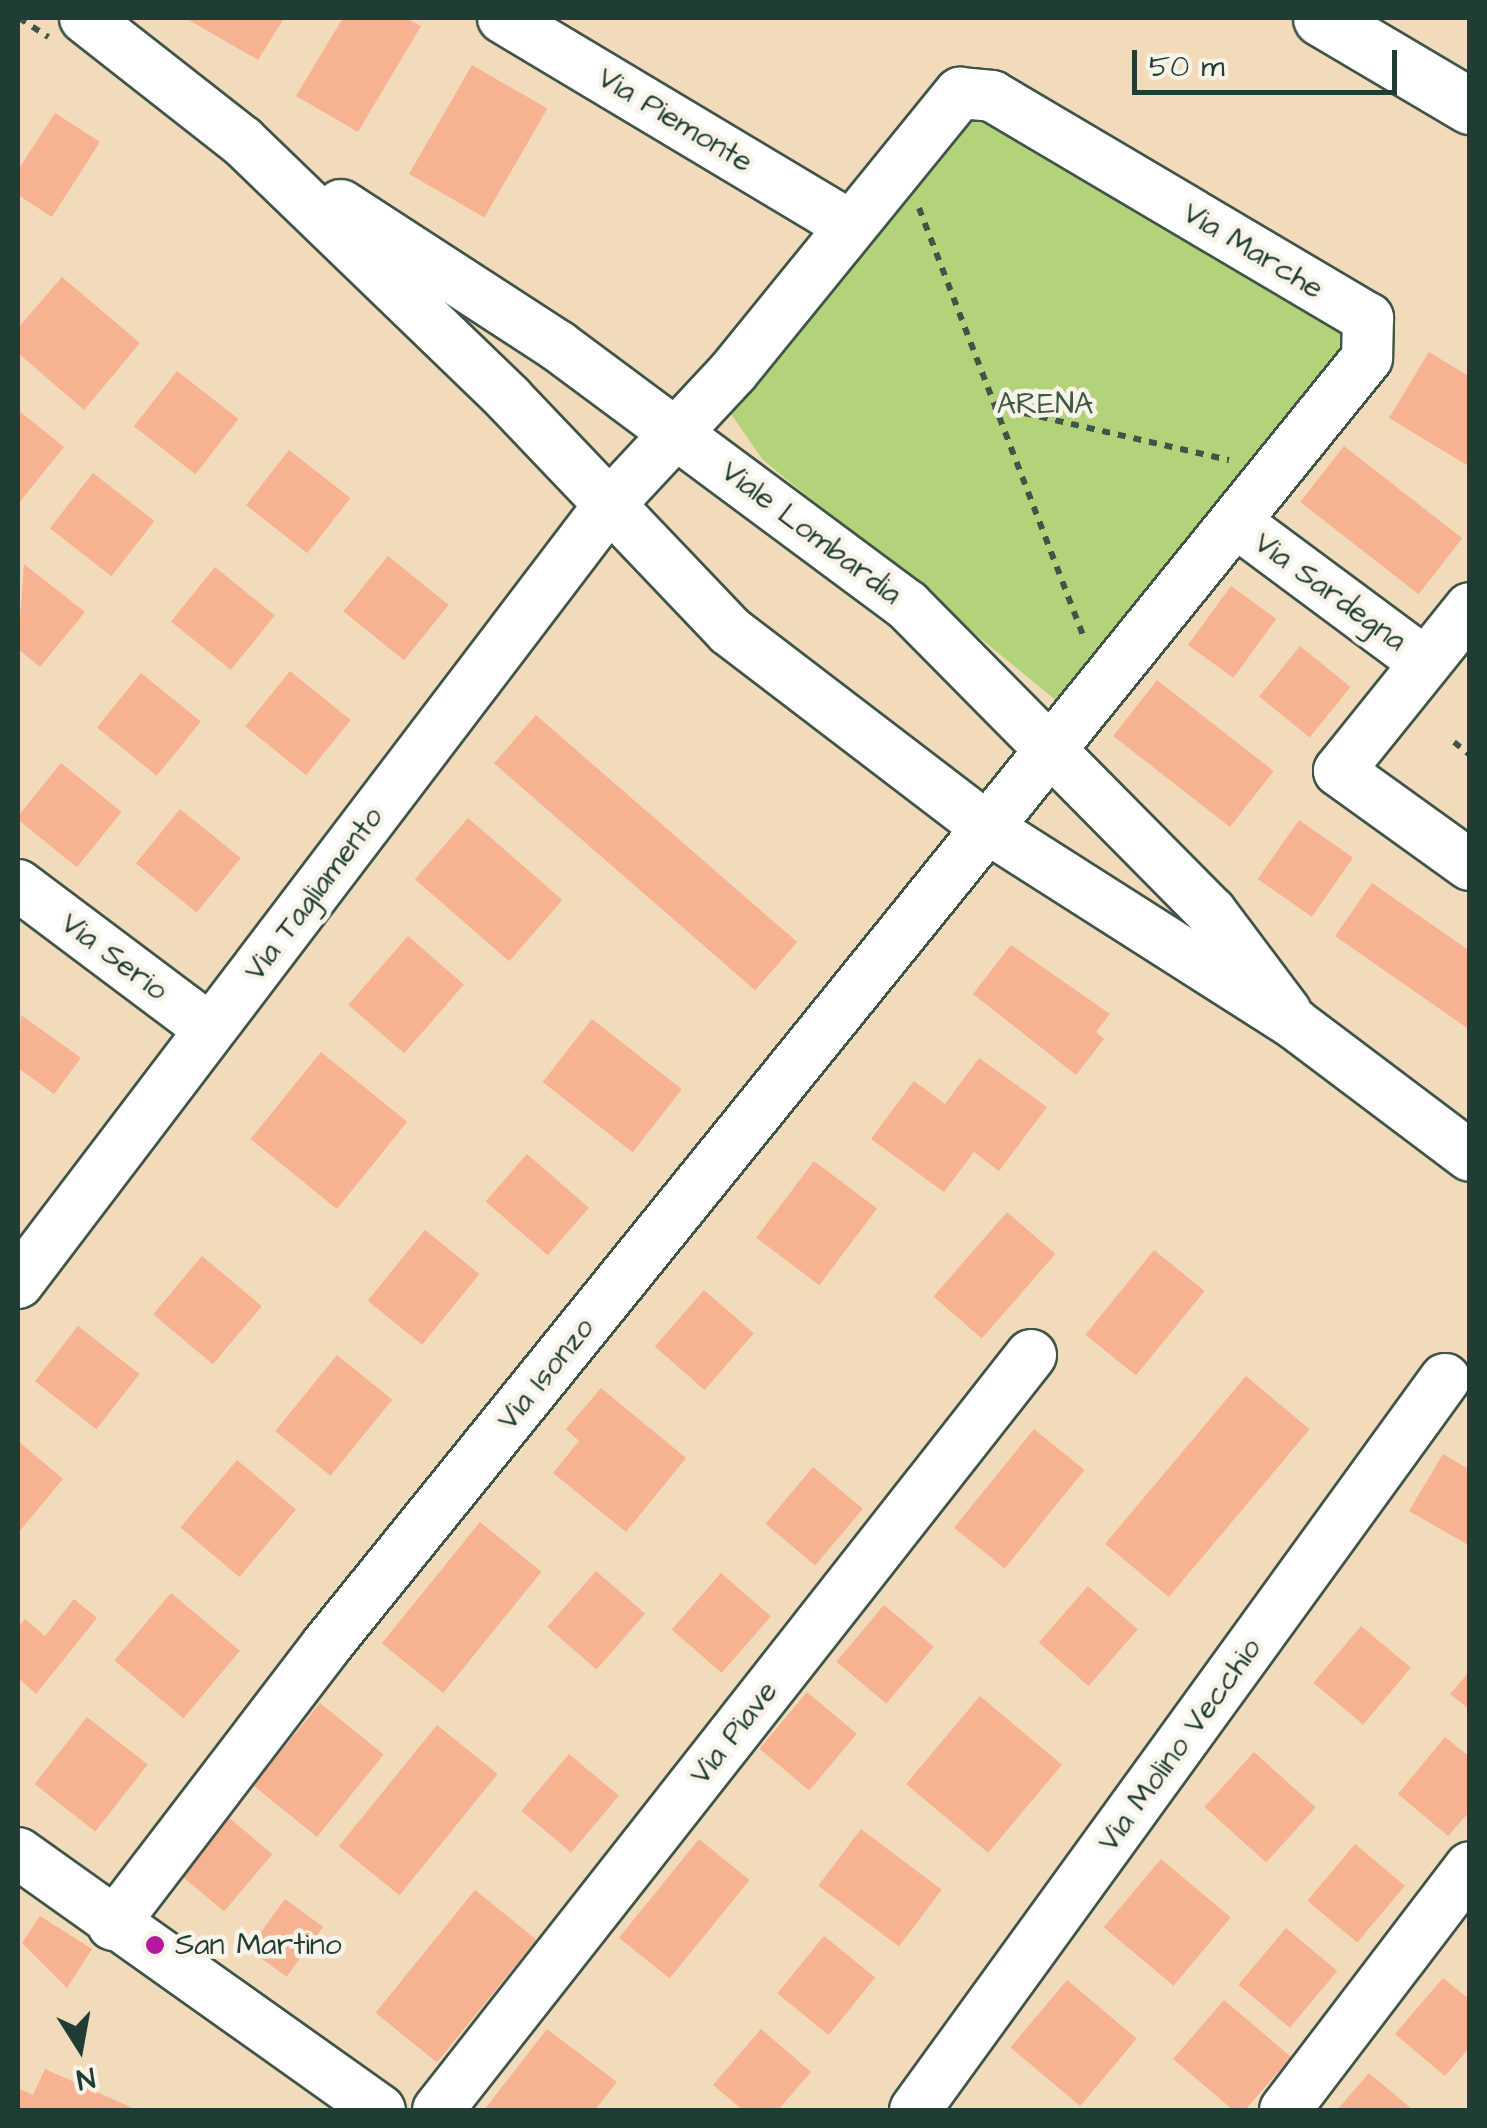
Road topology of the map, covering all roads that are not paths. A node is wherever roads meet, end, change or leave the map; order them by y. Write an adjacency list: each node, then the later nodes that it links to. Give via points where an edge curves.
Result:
1 (85, 18): 5 (street, Viale Lombardia)
2 (503, 18): 6 (street, Via Piemonte)
3 (1322, 18): 4 (main road)
4 (1470, 106)
5 (242, 141): 7 (street, Viale Lombardia); 8 (street, Viale Lombardia)
6 (846, 223): 7 (street, Via Marche); 9 (street, Via Marche, via 960,93 992,96 1368,318 1367,358)
7 (677, 432): 8 (street, Via Tagliamento); 12 (street, Viale Lombardia, via 907,605)
8 (610, 504): 13 (street, Viale Lombardia, via 730,631); 17 (street, Via Tagliamento)
9 (1237, 524): 11 (street, Via Sardegna); 12 (street, Via Marche)
10 (1470, 608): 11 (street, Via Sardegna)
11 (1424, 662): 14 (street, Via Sardegna, via 1339,770)
12 (1051, 748): 13 (street, Via Marche); 16 (street, Viale Lombardia, via 1241,946)
13 (986, 827): 16 (street, Viale Lombardia); 24 (street, Via Isonzo, via 326,1646)
14 (1470, 865)
15 (18, 884): 17 (street, Via Serio)
16 (1294, 1024): 18 (street, Viale Lombardia)
17 (210, 1029): 19 (street, Via Tagliamento)
18 (1470, 1156)
19 (18, 1283)
20 (1030, 1355): 26 (street, Via Piave)
21 (1445, 1378): 27 (street, Via Molino Vecchio)
22 (18, 1853): 24 (street)
23 (1470, 1868): 28 (street)
24 (114, 1925): 25 (street)
25 (380, 2110)
26 (438, 2110)
27 (916, 2110)
28 (1285, 2110)

